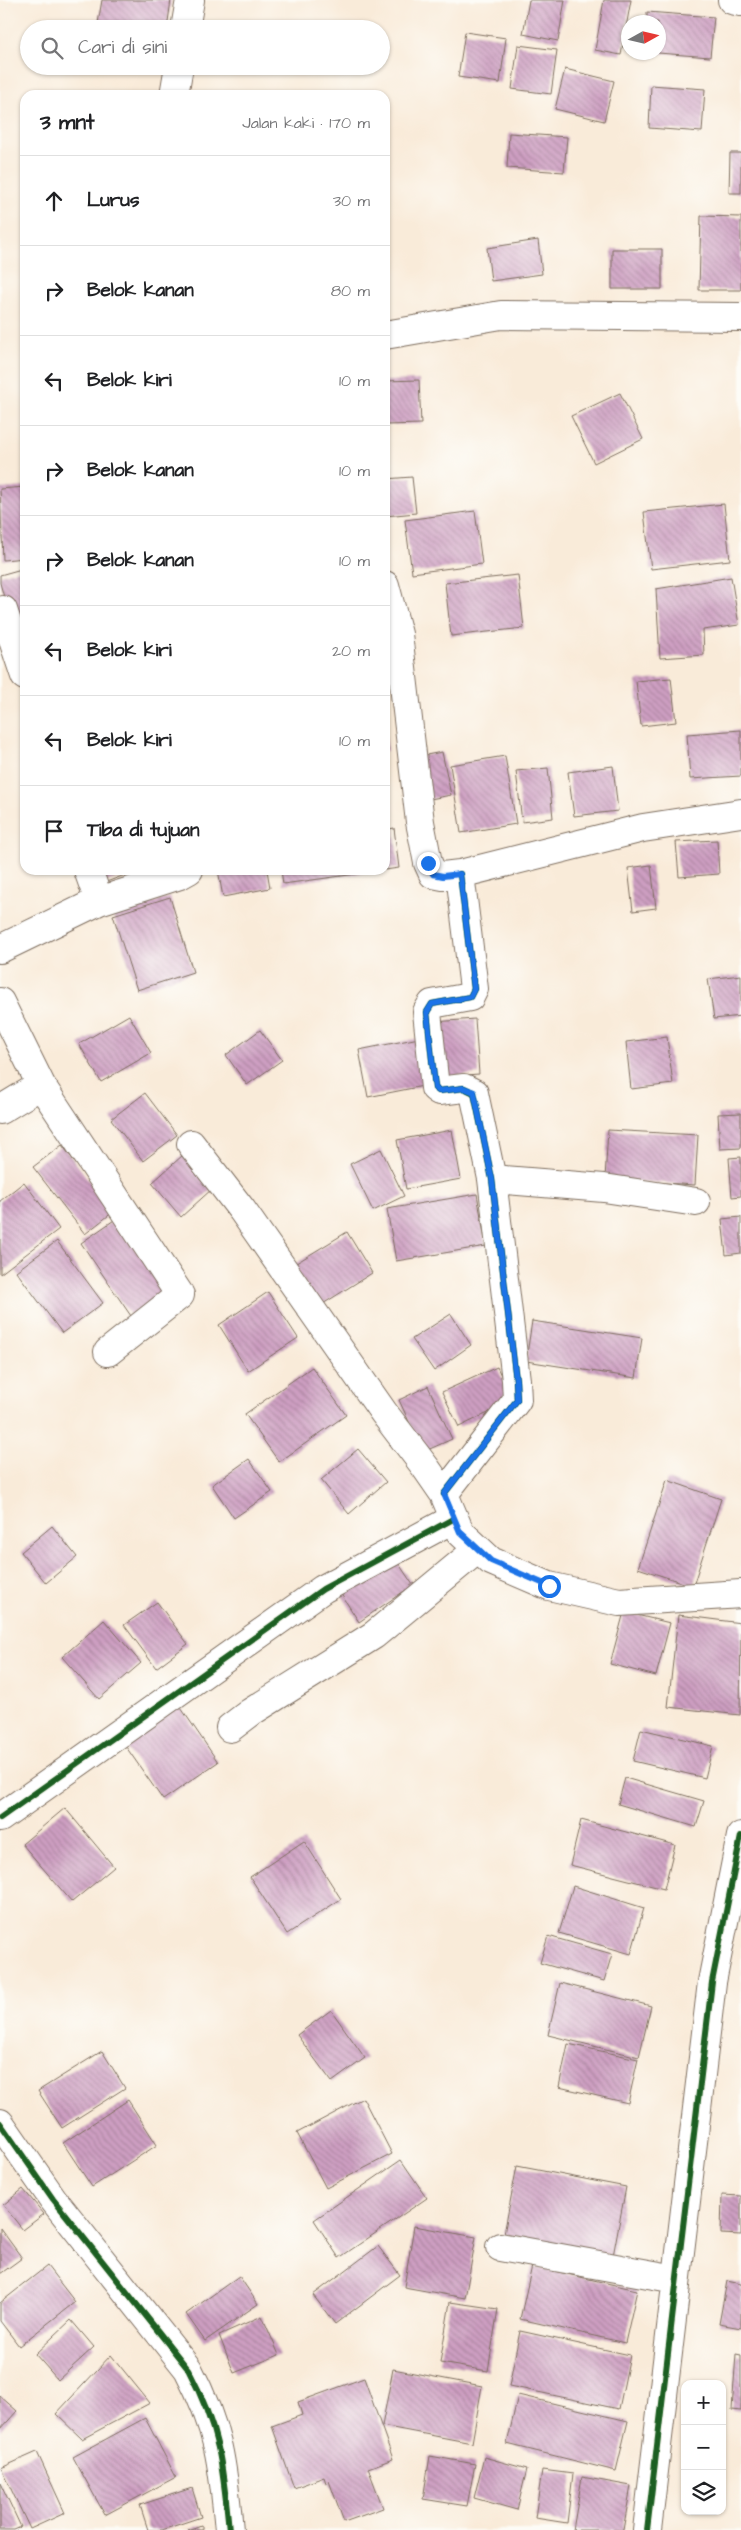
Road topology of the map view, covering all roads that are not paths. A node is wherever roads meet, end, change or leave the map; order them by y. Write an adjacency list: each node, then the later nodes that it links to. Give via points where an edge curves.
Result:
1 (190, 0): 4 (street)
2 (732, 0): 3 (street)
3 (741, 2)
4 (187, 20)
5 (177, 75): 6 (street)
6 (175, 90)
7 (741, 317): 8 (street, via 501,314)
8 (390, 334)
9 (390, 604): 13 (street, via 398,634 420,822 428,863 433,874)
10 (3, 610): 11 (street)
11 (20, 661)
12 (741, 813): 13 (street, via 643,828)
13 (460, 874): 22 (street, via 474,989 470,997 432,1004 427,1015 435,1088 439,1091 464,1088 474,1092)
14 (90, 875): 16 (street)
15 (180, 875): 16 (street)
16 (100, 901): 17 (street)
17 (0, 948)
18 (0, 1002): 19 (street)
19 (41, 1084): 20 (street); 24 (street, via 180,1295)
20 (0, 1110)
21 (191, 1144): 25 (street, via 242,1210)
22 (492, 1179): 23 (street, via 604,1188); 25 (street, via 517,1400)
23 (696, 1202)
24 (108, 1352)
25 (449, 1506): 26 (street, via 460,1532); 29 (street, via 323,1588)
26 (478, 1549): 27 (street, via 491,1561 549,1586 619,1602); 28 (street, via 374,1634)
27 (741, 1594)
28 (230, 1728)
29 (0, 1818)
30 (741, 1836): 33 (street, via 712,1982)
31 (0, 2123): 34 (street, via 53,2199 188,2369 203,2398 219,2446)
32 (500, 2247): 33 (street)
33 (676, 2279): 35 (street)
34 (229, 2530)
35 (647, 2530)

